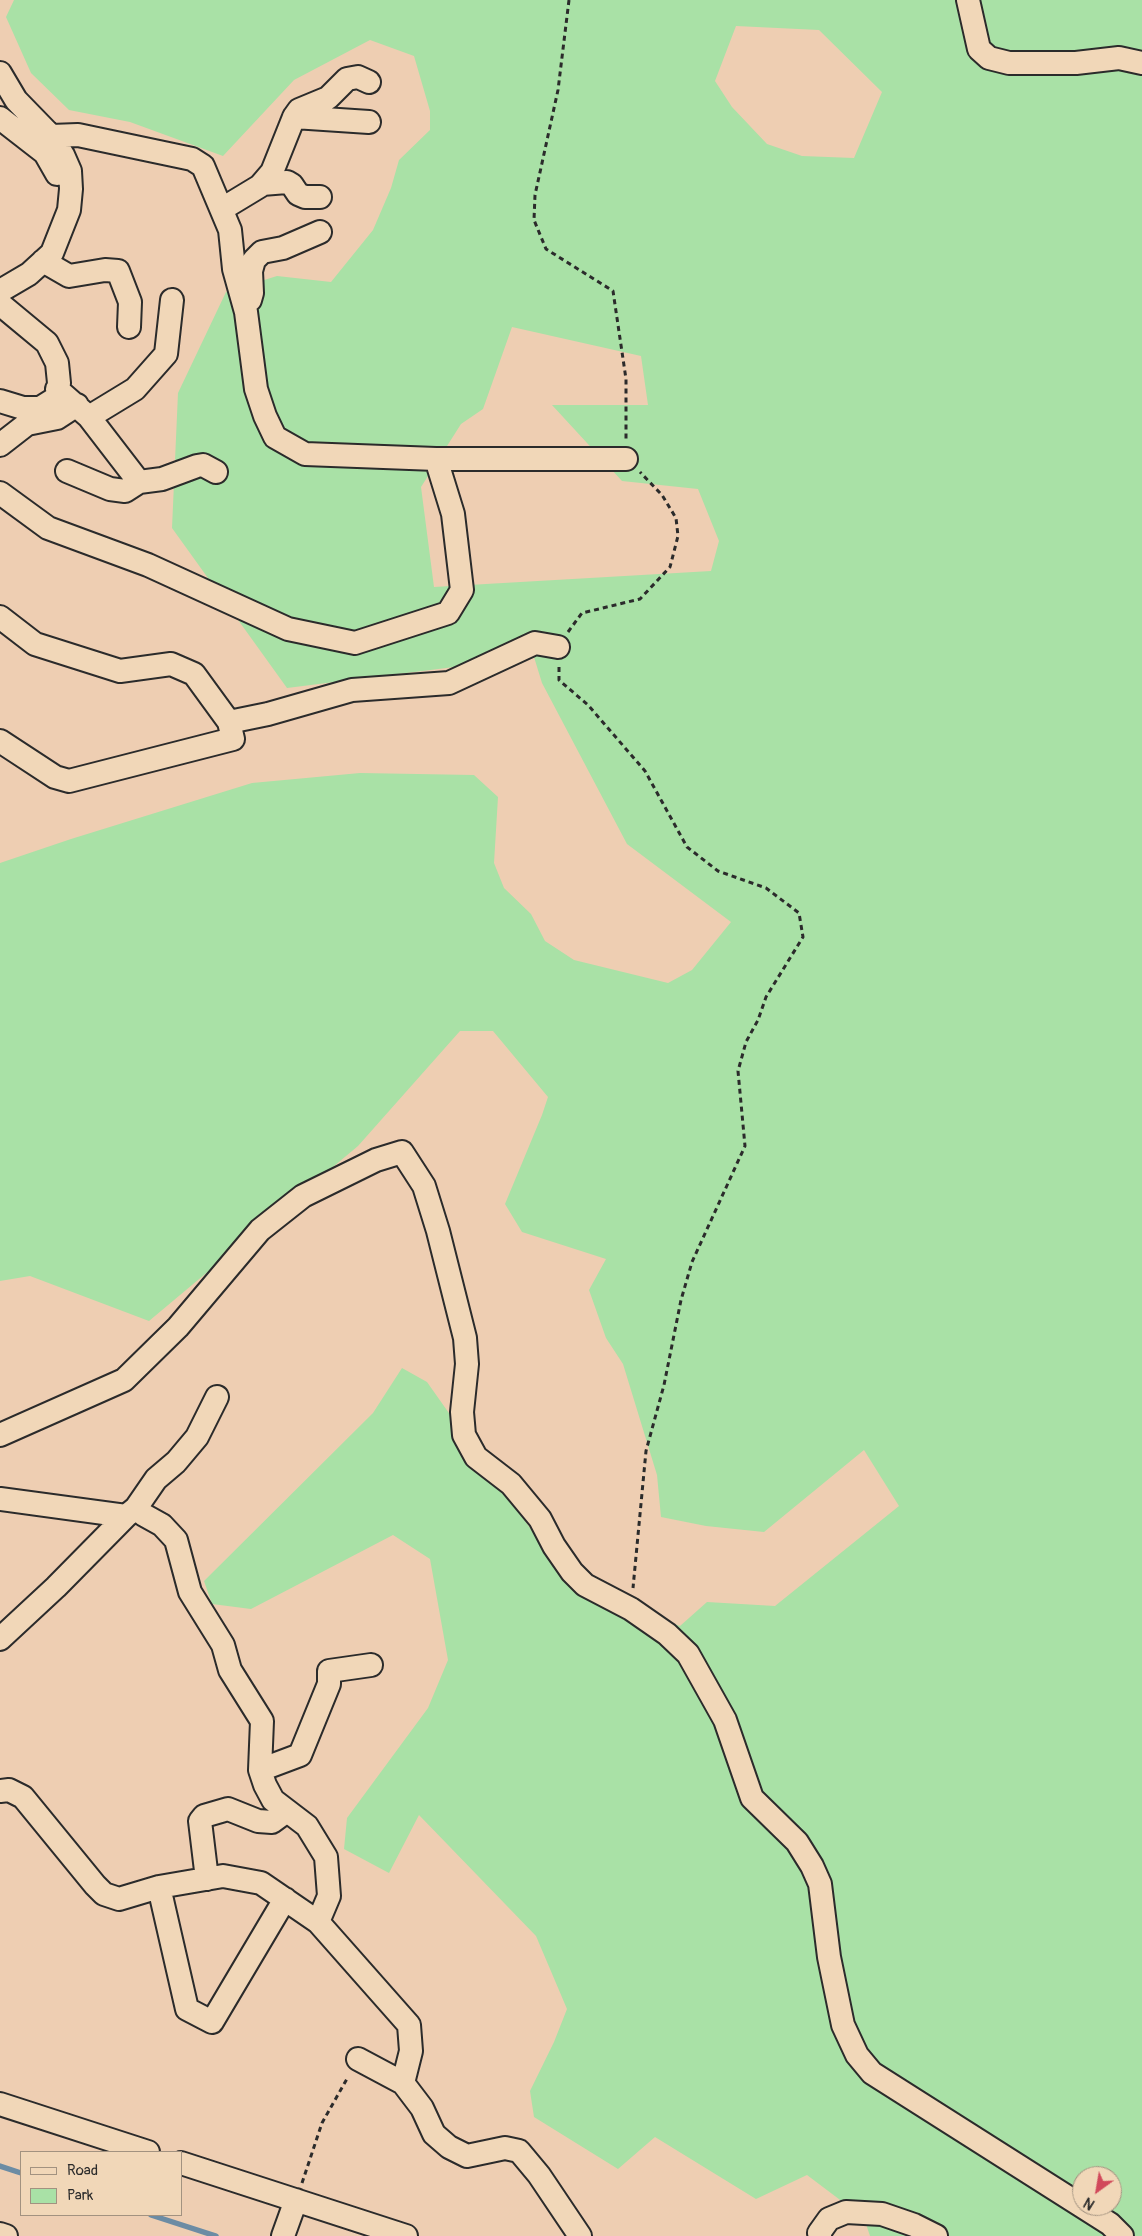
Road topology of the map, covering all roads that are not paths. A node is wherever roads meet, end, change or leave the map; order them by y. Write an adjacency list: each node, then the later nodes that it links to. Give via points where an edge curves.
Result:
1 (968, 0): 2 (street, via 979,49 989,58 1009,63 1067,63 1119,58)
2 (1142, 63)
3 (0, 73): 8 (street, via 16,100)
4 (369, 82): 5 (street, via 358,77 347,79 328,98 299,110)
5 (294, 117): 6 (street); 10 (street, via 272,172)
6 (369, 122)
7 (2, 128): 9 (street, via 45,153)
8 (50, 136): 9 (street, via 70,172); 12 (street, via 78,135 192,159 202,166)
9 (65, 183): 14 (street, via 69,210 52,253)
10 (262, 184): 11 (street, via 287,182 298,194); 12 (street)
11 (320, 197)
12 (222, 209): 17 (street, via 230,230 234,269)
13 (320, 232): 17 (street, via 283,248 262,252 254,260 252,293)
14 (43, 261): 15 (street); 18 (street, via 69,276 118,271 130,302)
15 (0, 293): 19 (street, via 48,343 57,363)
16 (172, 300): 21 (street, via 166,354 135,389)
17 (246, 312): 24 (street, via 256,389 275,437 305,454)
18 (129, 327)
19 (57, 389): 20 (street, via 56,398 40,408 23,408); 21 (street)
20 (0, 401)
21 (83, 411): 22 (street, via 27,424); 27 (street)
22 (0, 445)
23 (626, 458): 24 (street)
24 (436, 459): 28 (street, via 453,514 462,590 448,613 355,643 288,629 148,565 48,528)
25 (67, 471): 27 (street, via 115,490 125,491)
26 (216, 472): 27 (street, via 204,465 162,479)
27 (140, 482)
28 (0, 493)
29 (0, 618): 31 (street, via 35,644 120,672 171,664 194,674)
30 (558, 647): 31 (street, via 535,643 449,683 352,690)
31 (229, 722): 32 (street, via 233,738 69,781 54,777)
32 (0, 741)
33 (217, 1397): 36 (street, via 197,1437 156,1479)
34 (0, 1436): 53 (street, via 124,1380 178,1327 260,1230 303,1196 376,1160 402,1152 424,1186 465,1338 464,1435 476,1457 511,1484 540,1519 554,1546 585,1585 631,1609 667,1634 688,1654 725,1720 752,1798 797,1842 820,1884 829,1957 843,2026 857,2055 872,2073 1110,2224)
35 (0, 1499): 36 (street)
36 (131, 1512): 37 (street); 39 (street, via 162,1525 176,1540 190,1592 223,1645 230,1670 262,1721)
37 (0, 1639)
38 (371, 1665): 39 (street, via 329,1671 329,1684 300,1755)
39 (260, 1770): 41 (street, via 273,1800)
40 (0, 1792): 43 (street, via 9,1790 23,1798 104,1894 119,1899)
41 (287, 1811): 42 (street, via 272,1822 258,1821 228,1809 204,1816 200,1822); 45 (street, via 307,1826 326,1857 329,1896)
42 (207, 1879): 43 (street); 44 (street, via 223,1876 261,1883)
43 (159, 1887): 44 (street, via 187,2010 212,2022)
44 (285, 1899): 45 (street)
45 (318, 1922): 47 (street, via 409,2024 411,2051)
46 (358, 2059): 47 (street)
47 (403, 2083): 57 (street, via 422,2108 434,2134 449,2147 467,2156 505,2148 519,2151)
48 (0, 2104): 49 (street)
49 (145, 2151)
50 (182, 2163): 51 (street)
51 (296, 2200): 55 (street); 56 (street)
52 (0, 2234): 54 (street)
53 (1117, 2235)
54 (6, 2236)
55 (283, 2236)
56 (406, 2236)
57 (580, 2236)
58 (820, 2236): 59 (street, via 829,2218 846,2212 882,2214)
59 (936, 2236)

